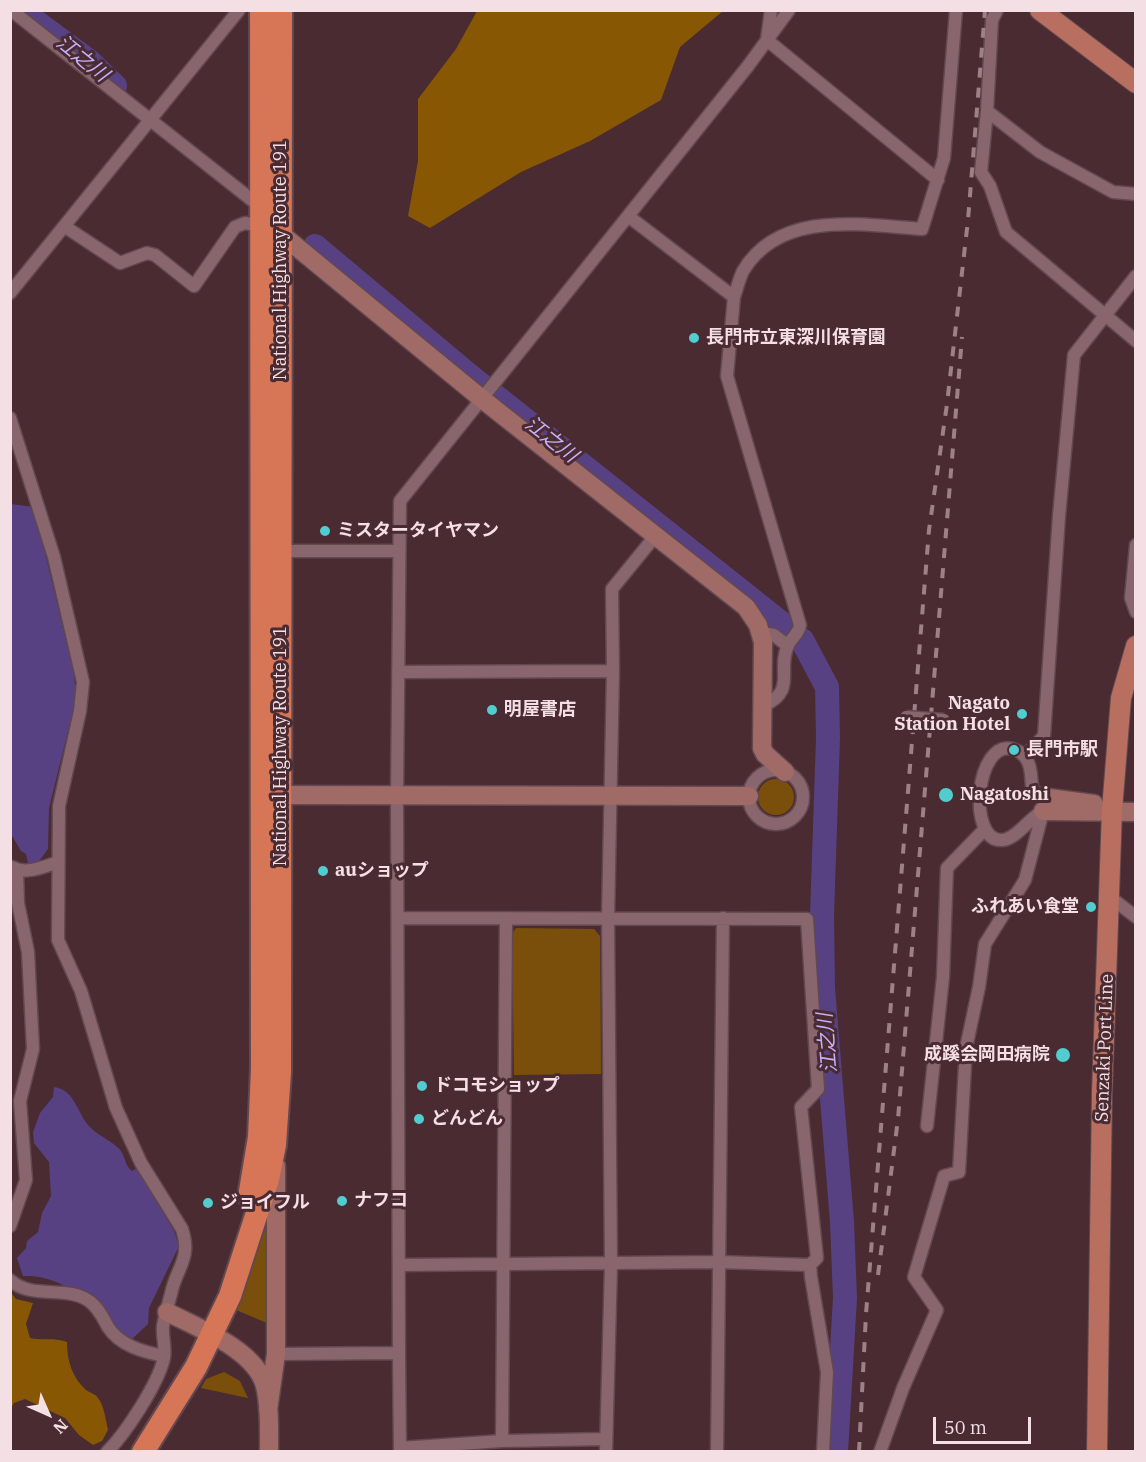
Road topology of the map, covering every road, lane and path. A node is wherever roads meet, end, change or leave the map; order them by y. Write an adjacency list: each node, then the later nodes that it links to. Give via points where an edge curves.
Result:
1 (11, 10): 13 (street)
2 (239, 10): 13 (street)
3 (261, 10): 17 (highway, National Highway Route 191)
4 (281, 10): 17 (highway, National Highway Route 191)
5 (771, 10): 10 (street)
6 (789, 10): 10 (street)
7 (956, 10): 14 (street, via 944,158)
8 (997, 10): 12 (street, via 992,20)
9 (1040, 10): 11 (main road)
10 (767, 40): 14 (street); 16 (street)
11 (1136, 83)
12 (987, 111): 15 (street, via 1040,152 1113,192); 22 (street, via 981,172 1006,232)
13 (149, 119): 17 (street); 18 (street)
14 (938, 180): 21 (street, via 922,230 844,223 795,231 772,241 760,252 743,271)
15 (1136, 194)
16 (628, 216): 21 (street); 24 (street)
17 (268, 223): 18 (street, via 235,226 194,286 155,255 147,253 120,263); 24 (street); 28 (highway, National Highway Route 191); 41 (highway, National Highway Route 191)
18 (64, 226): 20 (street)
19 (1136, 276): 22 (street)
20 (10, 293)
21 (734, 297): 32 (street, via 727,376 800,625)
22 (1104, 314): 23 (street); 39 (street, via 1074,355 1044,736)
23 (1136, 341)
24 (482, 399): 26 (street); 29 (street, via 400,501)
25 (10, 418): 49 (street, via 54,557 83,682 59,806)
26 (657, 535): 31 (street, via 746,607); 34 (street, via 612,589)
27 (1136, 545): 30 (street, via 1131,598)
28 (281, 551): 29 (street); 41 (highway, National Highway Route 191)
29 (399, 551): 35 (street)
30 (1136, 612)
31 (762, 633): 32 (street, via 774,635); 36 (street)
32 (788, 646): 36 (street, via 782,693)
33 (1136, 646): 46 (main road, Senzaki Port Line, via 1121,698)
34 (613, 671): 35 (street); 43 (street)
35 (398, 672): 42 (street)
36 (763, 706): 40 (street, via 762,748)
37 (906, 717): 38 (street, bridge)
38 (944, 720)
39 (1025, 756): 45 (street, via 1033,791); 48 (street, via 1008,748 987,762 980,820)
40 (784, 772): 44 (street, via 774,770 760,776); 44 (street, via 795,777 802,790 802,805 793,818 779,824 764,821 753,811)
41 (271, 795): 42 (street); 58 (highway, National Highway Route 191, via 280,1072); 67 (highway, National Highway Route 191, via 259,1137 244,1214)
42 (397, 796): 43 (street); 53 (street)
43 (611, 796): 44 (street); 56 (street)
44 (749, 796)
45 (1046, 804): 46 (street, via 1084,813); 48 (street, via 1009,838 996,839); 81 (street, via 1025,880 985,944 966,1048 959,1172 944,1176 914,1277 937,1310)
46 (1112, 810): 47 (street); 51 (main road, Senzaki Port Line)
47 (1136, 812)
48 (984, 830): 57 (street, via 947,868 943,977)
49 (58, 862): 50 (street, via 39,869); 66 (street, via 58,940 81,992 116,1108 141,1163 186,1240 186,1253)
50 (14, 868): 59 (street, via 28,952 33,1049 20,1101 26,1180)
51 (1110, 897): 52 (street); 82 (main road, Senzaki Port Line, via 1102,1093)
52 (1136, 917)
53 (398, 918): 55 (street); 62 (street)
54 (723, 918): 56 (street); 60 (street); 64 (street, via 807,919 818,1089 801,1107 817,1258)
55 (507, 919): 56 (street); 61 (street)
56 (608, 920): 63 (street)
57 (927, 1126)
58 (275, 1145): 67 (highway, National Highway Route 191, via 247,1245); 69 (street)
59 (10, 1226)
60 (718, 1262): 63 (street); 64 (street); 79 (street)
61 (505, 1264): 62 (street); 63 (street); 72 (street)
62 (400, 1265): 68 (street)
63 (611, 1265): 73 (street)
64 (810, 1265): 80 (street, via 827,1372)
65 (10, 1280): 70 (street, via 23,1289 89,1300 118,1338 132,1347)
66 (167, 1312): 67 (street); 70 (street, via 163,1325)
67 (207, 1333): 71 (street, via 252,1361 265,1385); 76 (highway, National Highway Route 191); 77 (highway, National Highway Route 191)
68 (399, 1353): 69 (street); 74 (street)
69 (276, 1354): 71 (street)
70 (164, 1356): 75 (street, via 157,1378)
71 (268, 1410): 78 (street)
72 (502, 1441): 73 (street); 74 (street)
73 (605, 1445)
74 (400, 1450)
75 (107, 1452)
76 (133, 1452)
77 (143, 1452)
78 (269, 1452)
79 (717, 1452)
80 (823, 1452)
81 (879, 1452)
82 (1097, 1452)

